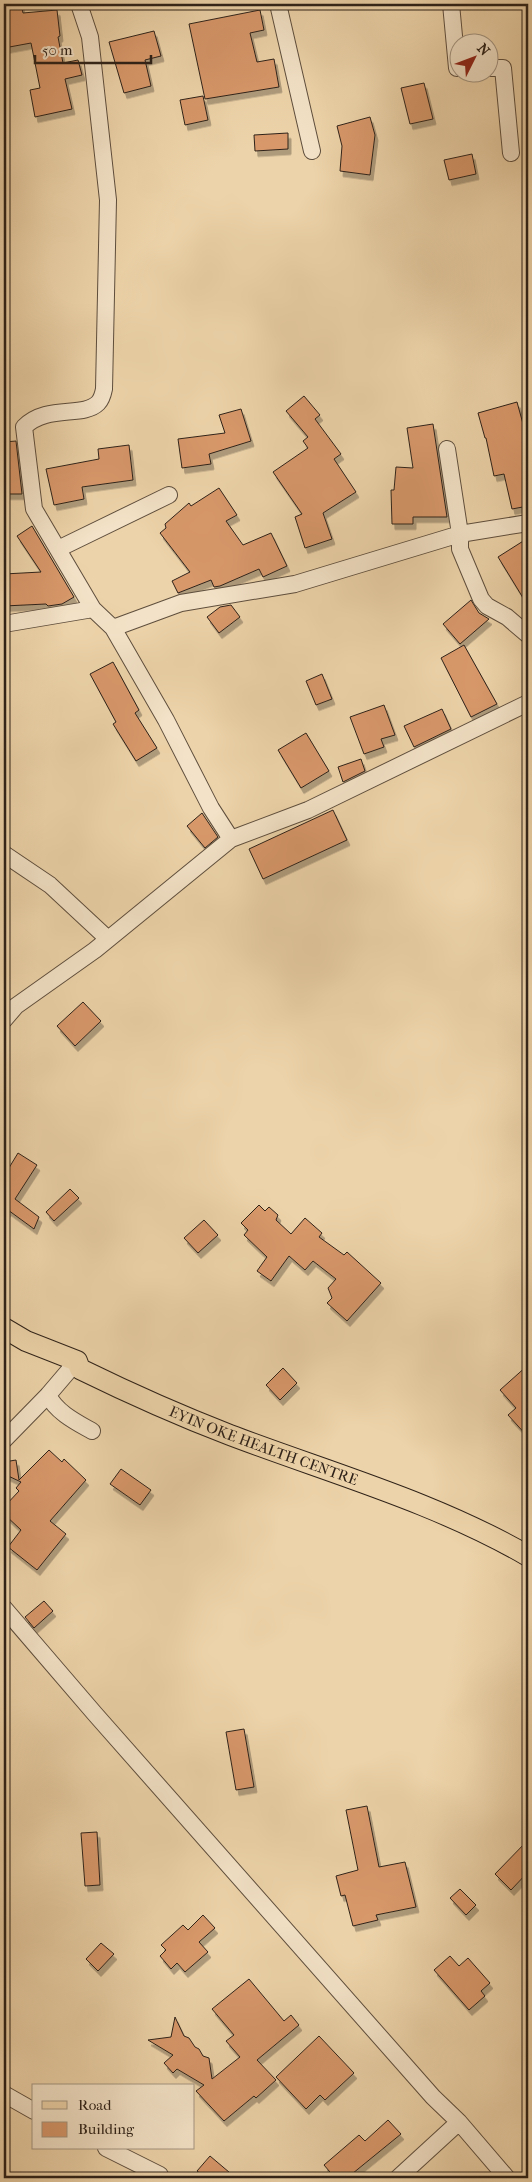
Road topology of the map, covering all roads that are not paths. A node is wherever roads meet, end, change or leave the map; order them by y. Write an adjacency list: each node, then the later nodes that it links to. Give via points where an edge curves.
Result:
1 (79, 4): 12 (street, via 90,37 108,200 104,389 99,402 92,408 41,415 24,427 34,509)
2 (278, 4): 6 (street)
3 (451, 4): 4 (street)
4 (454, 32)
5 (500, 68): 7 (street, via 503,68)
6 (312, 151)
7 (512, 152)
8 (447, 449): 11 (street)
9 (169, 495): 12 (street)
10 (528, 523): 11 (street)
11 (460, 534): 15 (street, via 295,584 181,604); 16 (street, via 460,549 481,600)
12 (58, 549): 13 (street)
13 (93, 609): 14 (street); 15 (street)
14 (4, 624)
15 (113, 628): 18 (street)
16 (528, 634)
17 (528, 704): 18 (street, via 308,810)
18 (231, 839): 20 (street)
19 (4, 854): 20 (street, via 50,885)
20 (108, 939): 21 (street, via 16,1006)
21 (4, 1020)
22 (4, 1328): 23 (main road, EYIN OKE HEALTH CENTRE, via 26,1341)
23 (78, 1361): 24 (street); 27 (main road, EYIN OKE HEALTH CENTRE, via 80,1369 140,1399 432,1507)
24 (48, 1395): 25 (street, via 52,1403 70,1418); 26 (street)
25 (92, 1431)
26 (4, 1440)
27 (528, 1556)
28 (4, 1608): 31 (street, via 432,2097)
29 (4, 2094): 30 (street)
30 (32, 2110)
31 (459, 2122): 34 (street); 35 (street)
32 (110, 2150): 33 (street, via 160,2175)
33 (158, 2178)
34 (398, 2178)
35 (507, 2178)

